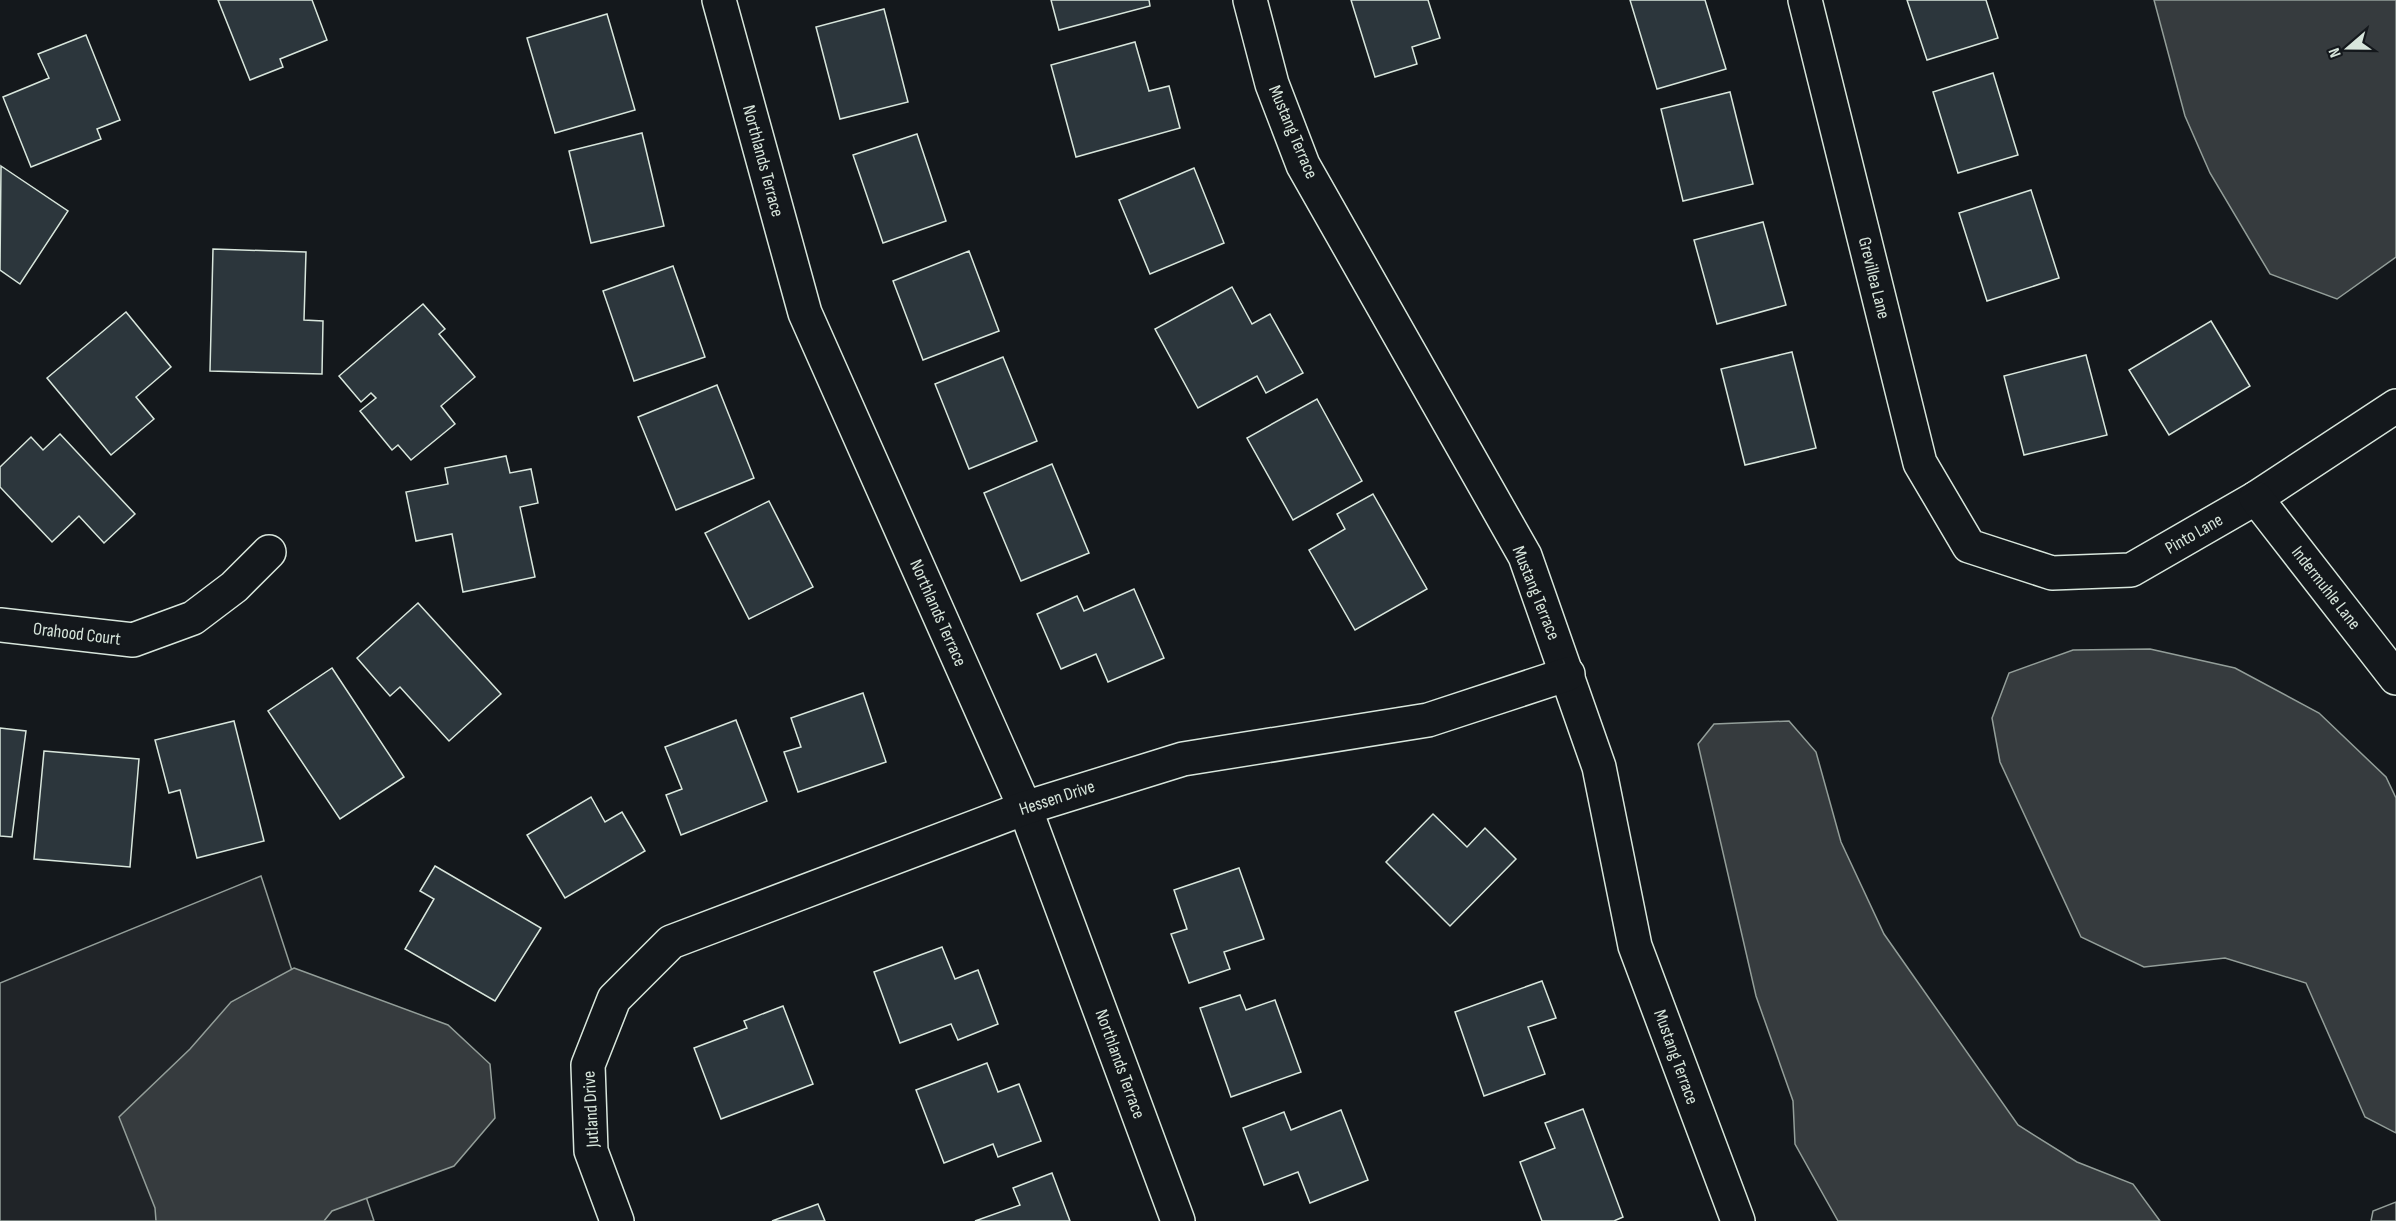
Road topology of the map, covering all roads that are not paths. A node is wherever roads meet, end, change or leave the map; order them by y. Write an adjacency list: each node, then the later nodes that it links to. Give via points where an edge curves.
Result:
1 (719, 0): 11 (street, Northlands Terrace, via 805,313)
2 (1250, 0): 9 (street, Mustang Terrace, via 1272,84 1303,165 1525,556)
3 (1805, 0): 6 (street, Grevillea Lane, via 1920,463)
4 (2396, 406): 5 (street, Pinto Lane)
5 (2256, 498): 6 (street, Pinto Lane, via 2131,570 2052,573); 10 (street, Indermuhle Lane)
6 (1970, 546)
7 (269, 552): 8 (street, Orahood Court, via 234,587 193,618 133,640)
8 (0, 625)
9 (1568, 674): 11 (street, Hessen Drive, via 1428,720 1183,759); 15 (street, Mustang Terrace, via 1599,767 1635,946)
10 (2396, 678)
11 (1025, 808): 12 (street, Hessen Drive, via 671,942 614,999); 14 (street, Northlands Terrace)
12 (600, 1031): 13 (street, Jutland Drive, via 588,1065 591,1151)
13 (617, 1221)
14 (1178, 1221)
15 (1738, 1221)

